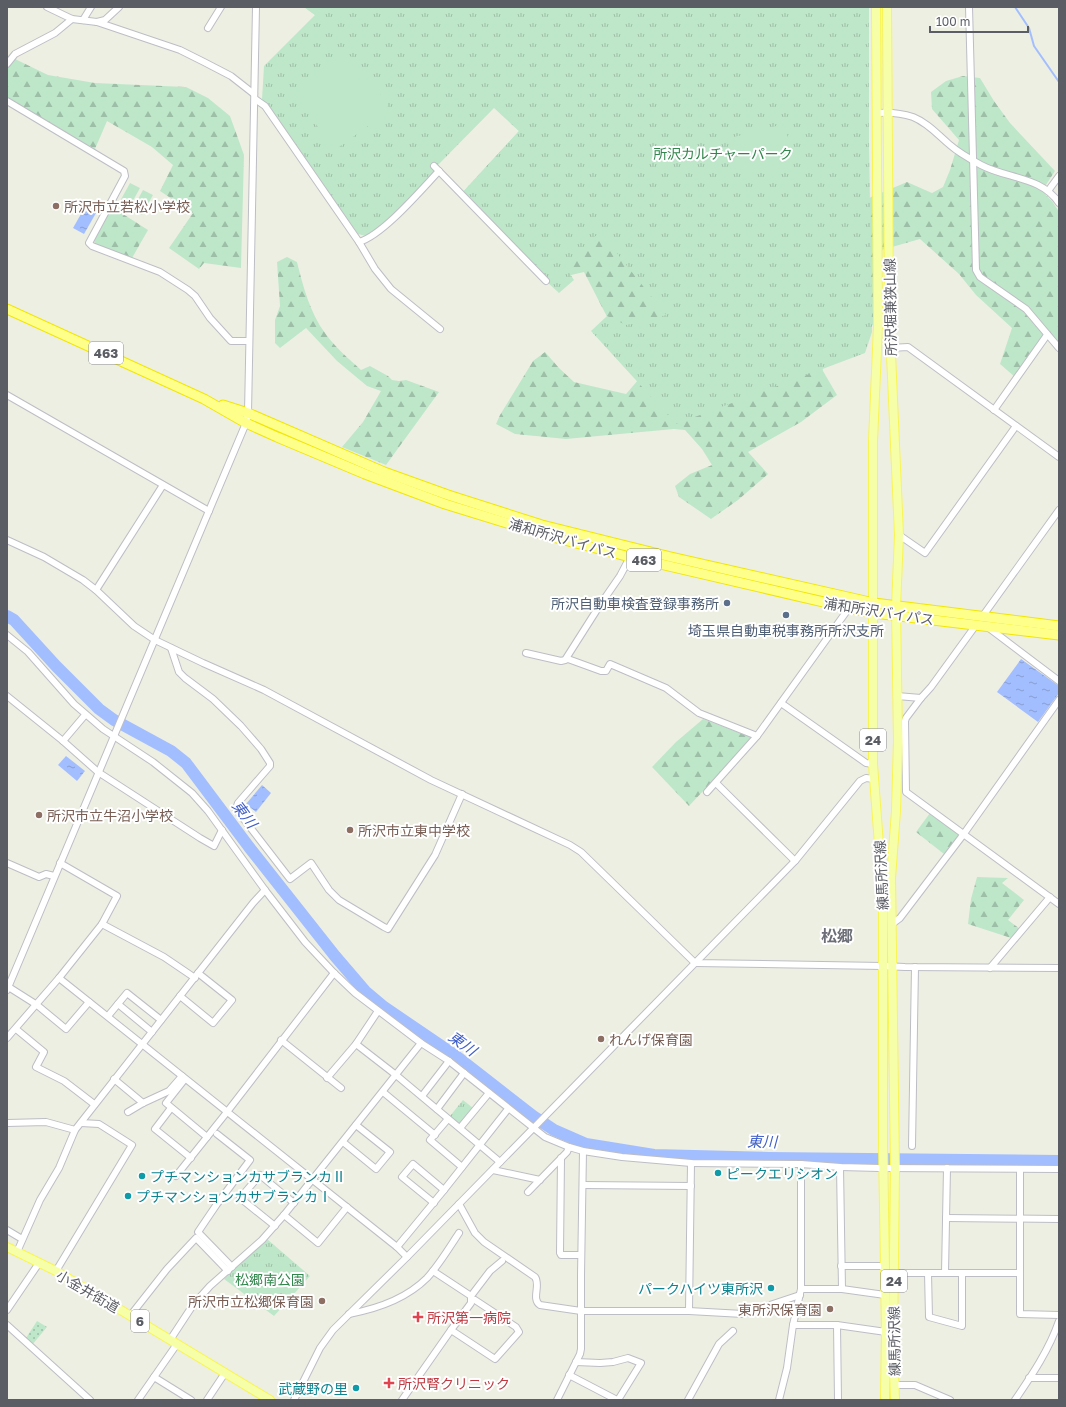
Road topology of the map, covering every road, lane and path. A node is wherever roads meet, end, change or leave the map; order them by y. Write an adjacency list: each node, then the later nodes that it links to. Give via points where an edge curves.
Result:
1 (91, 7): 10 (street)
2 (119, 7): 11 (street, via 105,20)
3 (220, 7): 12 (street)
4 (256, 7): 14 (street)
5 (876, 7): 17 (main road, 所沢堀兼狭山線)
6 (887, 7): 16 (main road, 所沢堀兼狭山線)
7 (969, 7): 18 (street)
8 (51, 8): 9 (street)
9 (72, 19): 10 (street); 13 (street, via 55,32 15,54)
10 (83, 20): 11 (street)
11 (97, 22): 14 (street, via 180,50 231,76)
12 (208, 28)
13 (7, 64)
14 (254, 97): 24 (street, via 265,106); 29 (street)
15 (7, 102): 29 (street, via 124,170 125,176 89,243 92,246 160,272 195,296 210,318 231,341)
16 (888, 112): 17 (street); 18 (street, via 925,123 958,151); 30 (main road, 所沢堀兼狭山線)
17 (877, 113): 46 (main road, 所沢堀兼狭山線, via 878,326 873,441)
18 (973, 160): 22 (street, via 1003,174 1039,184); 28 (street, via 976,270 980,277 1026,309)
19 (434, 166): 20 (street)
20 (439, 171): 24 (street, via 387,224); 25 (street)
21 (1059, 176): 22 (street)
22 (1048, 190): 23 (street)
23 (1059, 203)
24 (359, 242): 27 (street, via 391,289)
25 (546, 280)
26 (7, 309): 33 (highway, 浦和所沢バイパス / 463)
27 (440, 329)
28 (1048, 335): 31 (street); 34 (street)
29 (249, 342): 35 (street)
30 (890, 348): 34 (street, via 908,347); 42 (main road, 所沢堀兼狭山線)
31 (1059, 348)
32 (7, 395): 39 (street)
33 (204, 399): 35 (highway, 浦和所沢バイパス / 463); 36 (highway, 浦和所沢バイパス / 463)
34 (994, 410): 37 (street)
35 (248, 413): 36 (street); 46 (highway, 浦和所沢バイパス / 463, via 384,472 542,525)
36 (246, 422): 41 (street); 44 (highway, 浦和所沢バイパス / 463, via 365,474 445,504 549,536)
37 (1016, 426): 38 (street); 42 (street, via 925,553)
38 (1059, 457)
39 (163, 485): 41 (street); 45 (street)
40 (1059, 510): 50 (street)
41 (209, 511): 56 (street)
42 (899, 535): 48 (main road, 所沢堀兼狭山線)
43 (7, 540): 45 (street, via 44,557)
44 (630, 557): 47 (highway, 浦和所沢バイパス / 463); 59 (street)
45 (96, 590): 56 (street, via 134,626)
46 (874, 603): 48 (highway, 浦和所沢バイパス / 463); 49 (main road, 練馬所沢線 / 24)
47 (849, 608): 49 (highway, 浦和所沢バイパス / 463); 65 (street)
48 (896, 611): 49 (highway, 浦和所沢バイパス / 463); 50 (highway, 浦和所沢バイパス / 463); 51 (highway, 浦和所沢バイパス / 463); 62 (main road, 練馬所沢線 / 24)
49 (874, 613): 70 (main road, 練馬所沢線 / 24)
50 (982, 617): 53 (highway, 浦和所沢バイパス / 463)
51 (976, 625): 52 (highway, 浦和所沢バイパス / 463); 63 (street)
52 (986, 626): 54 (highway, 浦和所沢バイパス / 463); 60 (street)
53 (1059, 626)
54 (1059, 634)
55 (7, 635): 66 (street, via 28,652)
56 (154, 640): 57 (street); 67 (street)
57 (171, 648): 75 (street, via 275,696); 75 (street, via 179,672 241,726 270,763 236,809 290,879 311,863 339,900 384,927 388,929 428,868)
58 (526, 653): 59 (street)
59 (565, 660): 68 (street, via 601,671 606,671 610,664 666,688 699,713)
60 (1059, 681)
61 (7, 696): 69 (street)
62 (897, 696): 63 (street); 86 (main road, 練馬所沢線 / 24, via 898,756 891,878)
63 (921, 698): 77 (street, via 905,721 906,792)
64 (1059, 700): 77 (street)
65 (781, 703): 68 (street); 70 (street, via 866,763)
66 (85, 715): 67 (street); 69 (street)
67 (114, 735): 71 (street); 76 (street, via 192,793)
68 (757, 736): 73 (street)
69 (63, 741): 71 (street)
70 (873, 764): 72 (main road, 練馬所沢線 / 24)
71 (98, 772): 76 (street, via 214,846); 80 (street)
72 (874, 779): 78 (street, via 866,778 860,781); 88 (main road, 練馬所沢線 / 24, via 882,876)
73 (716, 783): 74 (street); 78 (street)
74 (707, 792)
75 (462, 794): 87 (street, via 581,852)
76 (222, 830): 82 (street)
77 (962, 834): 83 (street); 86 (street, via 900,918)
78 (795, 861): 87 (street)
79 (7, 863): 81 (street, via 39,877 46,874)
80 (60, 863): 81 (street); 85 (street, via 117,896)
81 (54, 876): 96 (street)
82 (265, 890): 93 (street, via 305,942); 94 (street)
83 (1050, 898): 84 (street); 91 (street)
84 (1059, 904)
85 (102, 924): 94 (street); 95 (street)
86 (892, 924): 89 (main road, 練馬所沢線 / 24)
87 (695, 963): 88 (street); 133 (street)
88 (883, 966): 89 (street); 148 (main road, 練馬所沢線 / 24)
89 (893, 967): 90 (street); 149 (main road, 練馬所沢線 / 24)
90 (915, 968): 91 (street); 140 (street)
91 (990, 968): 92 (street)
92 (1059, 968)
93 (334, 973): 101 (street); 107 (street)
94 (196, 975): 97 (street); 97 (street, via 232,1000 213,1023)
95 (60, 978): 98 (street); 100 (street)
96 (7, 987): 100 (street)
97 (180, 996): 103 (street)
98 (89, 1002): 100 (street, via 66,1029); 102 (street)
99 (118, 1004): 102 (street); 103 (street, via 127,993); 105 (street)
100 (37, 1005): 104 (street)
101 (378, 1011): 108 (street); 110 (street)
102 (108, 1016): 109 (street)
103 (161, 1020): 105 (street)
104 (16, 1029): 106 (street); 122 (street, via 44,1052 36,1067 64,1081)
105 (152, 1032): 109 (street)
106 (7, 1038)
107 (281, 1040): 115 (street); 127 (street)
108 (421, 1043): 111 (street); 113 (street)
109 (142, 1044): 114 (street); 116 (street)
110 (356, 1044): 113 (street); 115 (street)
111 (449, 1061): 112 (street); 120 (street)
112 (464, 1073): 119 (street); 124 (street)
113 (396, 1075): 118 (street); 120 (street)
114 (184, 1077): 121 (street, via 169,1091); 123 (street, via 166,1103); 127 (street)
115 (327, 1078): 117 (street)
116 (114, 1079): 121 (street); 122 (street)
117 (341, 1088)
118 (383, 1092): 131 (street); 136 (street)
119 (489, 1093): 125 (street); 132 (street)
120 (422, 1096): 124 (street)
121 (143, 1103): 126 (street)
122 (94, 1104): 130 (street)
123 (171, 1108): 137 (street); 143 (street, via 155,1128)
124 (437, 1109): 128 (street)
125 (508, 1109): 133 (street); 139 (street)
126 (128, 1112)
127 (228, 1112): 137 (street); 157 (street)
128 (448, 1119): 132 (street); 136 (street)
129 (7, 1123): 134 (street, via 46,1122)
130 (82, 1123): 134 (street); 185 (street, via 99,1124 132,1145)
131 (356, 1125): 138 (street); 138 (street, via 390,1152 376,1169)
132 (460, 1128): 139 (street)
133 (534, 1128): 141 (street, via 545,1137); 145 (street)
134 (75, 1130): 174 (street, via 59,1168 40,1200)
135 (217, 1134): 184 (street, via 250,1160 198,1232)
136 (434, 1135): 151 (street, via 430,1140)
137 (208, 1137): 143 (street)
138 (342, 1142): 157 (street)
139 (480, 1145): 145 (street); 151 (street)
140 (912, 1146)
141 (569, 1147): 142 (street); 144 (street)
142 (584, 1151): 146 (street); 159 (street)
143 (191, 1158): 156 (street)
144 (561, 1158): 158 (street); 178 (street, via 560,1253)
145 (500, 1162): 155 (street)
146 (691, 1163): 147 (street); 160 (street)
147 (801, 1164): 150 (street); 193 (street)
148 (884, 1165): 149 (street); 150 (street); 183 (main road, 練馬所沢線 / 24)
149 (895, 1165): 152 (street); 187 (main road, 練馬所沢線 / 24)
150 (840, 1167): 182 (street)
151 (462, 1168): 161 (street)
152 (947, 1168): 153 (street); 168 (street)
153 (1020, 1169): 154 (street); 169 (street)
154 (1059, 1169)
155 (492, 1170): 158 (street); 165 (street)
156 (176, 1176)
157 (313, 1180): 163 (street); 166 (street)
158 (540, 1180): 162 (street)
159 (583, 1185): 160 (street); 178 (street)
160 (691, 1186): 198 (street)
161 (444, 1190): 164 (street); 164 (street, via 413,1164 402,1177)
162 (528, 1192)
163 (294, 1203): 167 (street); 171 (street, via 260,1175 240,1198)
164 (434, 1203): 176 (street)
165 (459, 1204): 179 (street); 197 (street, via 475,1233 484,1242 535,1277 538,1304)
166 (347, 1207): 167 (street, via 318,1243); 176 (street)
167 (284, 1215): 171 (street)
168 (946, 1218): 169 (street); 189 (street)
169 (1020, 1219): 170 (street); 191 (street)
170 (1059, 1219)
171 (275, 1226): 184 (street)
172 (7, 1230): 174 (street)
173 (460, 1233): 186 (street)
174 (22, 1239): 177 (street)
175 (7, 1247): 177 (main road, 小金井街道 / 6)
176 (397, 1247): 179 (street)
177 (17, 1252): 181 (main road, 小金井街道 / 6)
178 (581, 1255): 197 (street)
179 (407, 1257): 199 (street)
180 (502, 1261): 195 (street, via 490,1271)
181 (39, 1263): 185 (main road, 小金井街道 / 6); 196 (street)
182 (841, 1266): 183 (street); 192 (street)
183 (885, 1266): 194 (main road, 練馬所沢線 / 24)
184 (230, 1269): 201 (street, via 196,1238 167,1269); 209 (street, via 193,1305)
185 (56, 1271): 201 (main road, 小金井街道 / 6)
186 (433, 1271): 195 (street); 199 (street, via 404,1295 380,1306)
187 (894, 1273): 188 (street); 216 (main road, 練馬所沢線 / 24)
188 (928, 1273): 189 (street); 190 (street, via 929,1317 962,1326)
189 (945, 1273): 190 (street)
190 (962, 1273): 191 (street)
191 (1020, 1273): 200 (street, via 1020,1314)
192 (842, 1289): 193 (street); 194 (street)
193 (801, 1292): 198 (street, via 743,1314); 204 (street)
194 (885, 1295): 208 (main road, 練馬所沢線 / 24)
195 (471, 1298): 206 (street, via 471,1303); 206 (street, via 516,1327 518,1332 495,1360)
196 (7, 1310)
197 (581, 1311): 198 (street); 210 (street, via 581,1349)
198 (689, 1311)
199 (349, 1314): 222 (street, via 323,1344)
200 (1059, 1315)
201 (130, 1316): 209 (main road, 小金井街道 / 6)
202 (1059, 1321): 214 (street, via 1049,1345)
203 (7, 1325): 217 (street)
204 (793, 1325): 205 (street); 227 (street)
205 (837, 1325): 208 (street); 228 (street)
206 (451, 1330): 223 (street)
207 (733, 1331): 226 (street, via 719,1344)
208 (886, 1332): 229 (main road, 練馬所沢線 / 24)
209 (174, 1342): 211 (main road, 小金井街道 / 6); 213 (street)
210 (576, 1362): 212 (street); 225 (street, via 600,1363 628,1358 641,1363)
211 (225, 1373): 220 (street); 221 (main road, 小金井街道 / 6)
212 (569, 1375): 224 (street); 225 (street)
213 (154, 1377): 218 (street); 219 (street)
214 (1029, 1378): 215 (street); 232 (street)
215 (1059, 1378)
216 (894, 1385): 230 (main road, 練馬所沢線 / 24); 231 (street, via 915,1385)
217 (90, 1400)
218 (138, 1400)
219 (191, 1400)
220 (207, 1400)
221 (270, 1400)
222 (294, 1400)
223 (402, 1400)
224 (558, 1400)
225 (618, 1400)
226 (688, 1400)
227 (779, 1400)
228 (838, 1400)
229 (885, 1400)
230 (895, 1400)
231 (950, 1400)
232 (1015, 1400)

